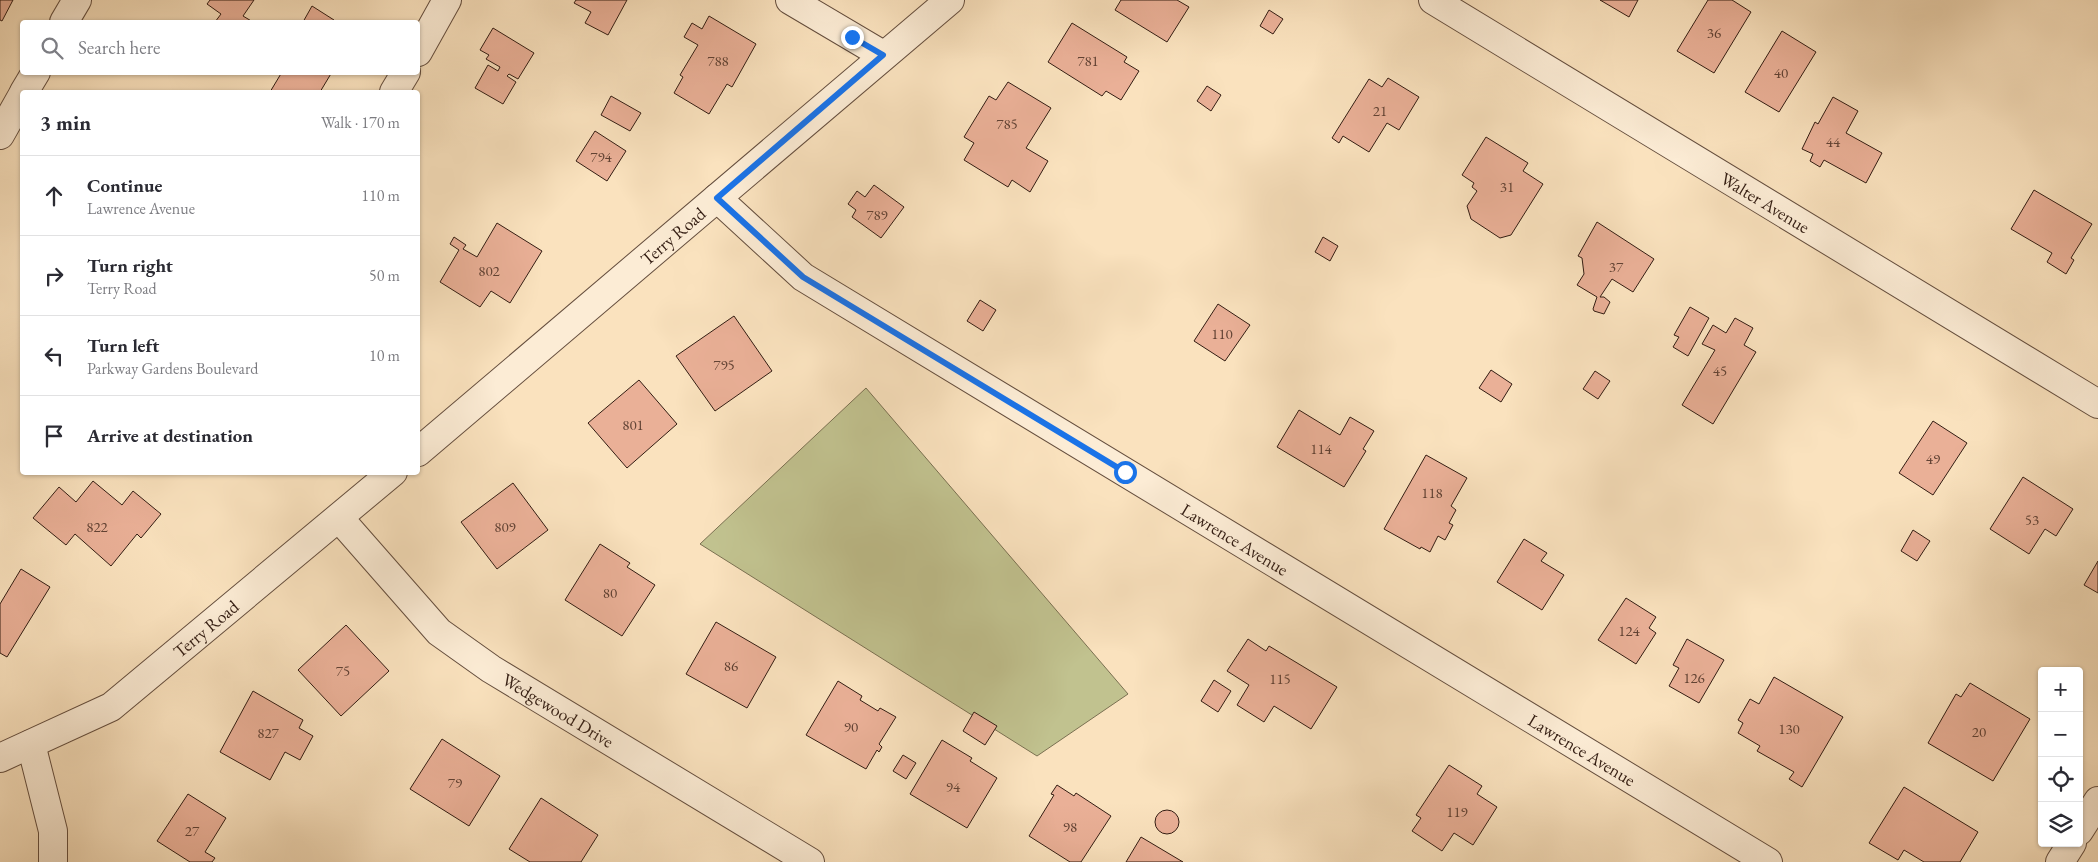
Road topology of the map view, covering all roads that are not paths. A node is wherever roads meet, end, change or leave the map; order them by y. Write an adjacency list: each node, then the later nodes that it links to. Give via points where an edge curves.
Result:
1 (77, 0): 6 (street)
2 (447, 0): 7 (street)
3 (790, 0): 8 (street)
4 (950, 0): 8 (street, Terry Road)
5 (1433, 0): 16 (street, Walter Avenue)
6 (65, 20)
7 (420, 48)
8 (883, 55): 15 (street, Terry Road)
9 (34, 75): 11 (street)
10 (404, 75): 12 (street)
11 (25, 90)
12 (395, 90)
13 (20, 99): 14 (street)
14 (0, 135)
15 (717, 198): 17 (street, Terry Road); 27 (street, Lawrence Avenue, via 803,277)
16 (2098, 404)
17 (420, 450)
18 (389, 475): 19 (street, Terry Road)
19 (339, 518): 20 (street, Terry Road, via 111,707); 26 (street, Wedgewood Drive, via 439,632 491,669)
20 (30, 744): 21 (street, Terry Road); 25 (street, via 53,831)
21 (0, 758)
22 (2098, 801): 23 (street)
23 (2083, 825)
24 (2069, 847): 28 (street)
25 (53, 862)
26 (810, 862)
27 (1768, 862)
28 (2060, 862)

